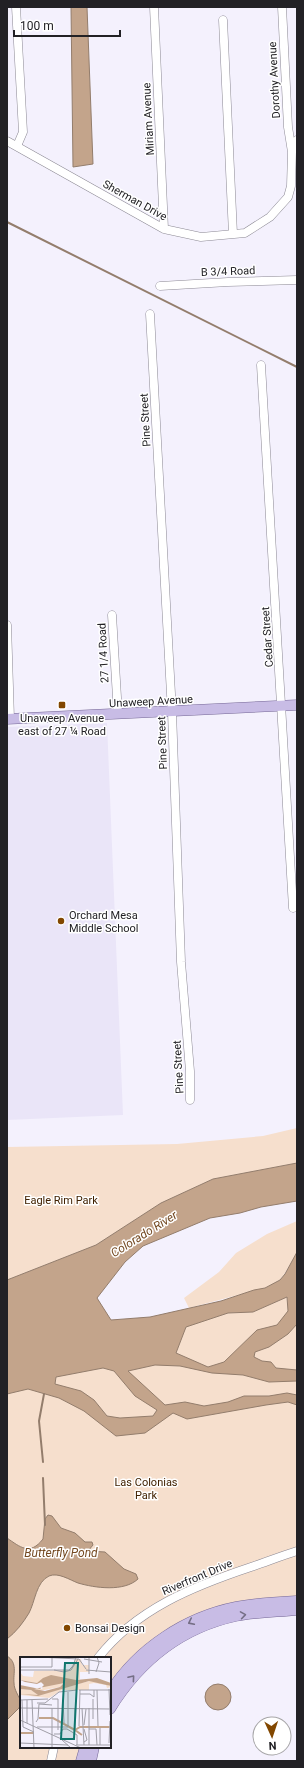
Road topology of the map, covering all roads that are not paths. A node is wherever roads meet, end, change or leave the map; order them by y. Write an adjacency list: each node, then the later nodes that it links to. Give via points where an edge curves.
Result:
1 (16, 7): 7 (street, via 23,132)
2 (154, 7): 9 (street, Miriam Avenue)
3 (282, 7): 8 (street, Dorothy Avenue, via 288,126)
4 (223, 20): 10 (street)
5 (297, 140): 8 (street, Sherman Drive)
6 (7, 141): 7 (street, Sherman Drive)
7 (17, 146): 9 (street, Sherman Drive)
8 (292, 152): 10 (street, Sherman Drive, via 291,186 288,197 270,217 245,232)
9 (164, 229): 10 (street, Sherman Drive, via 201,237)
10 (233, 234)
11 (297, 280): 12 (street, B 3/4 Road)
12 (160, 286)
13 (150, 314): 19 (street, Pine Street)
14 (261, 365): 18 (street, Cedar Street)
15 (112, 615): 20 (street, 27 1/4 Road)
16 (7, 625): 21 (street)
17 (297, 705): 18 (main road, Unaweep Avenue)
18 (282, 706): 19 (main road, Unaweep Avenue); 22 (street, Cedar Street)
19 (172, 712): 20 (main road, Unaweep Avenue); 23 (street, Pine Street, via 181,962)
20 (118, 714): 21 (main road, Unaweep Avenue)
21 (8, 719)
22 (293, 908)
23 (190, 1100)
24 (297, 1551): 27 (street, Riverfront Drive, via 195,1587 161,1604 133,1623)
25 (297, 1601): 28 (main road, one-way to 28, via 235,1607 196,1619 172,1632 135,1660)
26 (297, 1610): 29 (main road, one-way to 26, via 142,1667 187,1634 237,1616)
27 (99, 1657)
28 (111, 1691)
29 (111, 1707)
30 (54, 1748): 33 (street)
31 (85, 1748): 34 (main road)
32 (94, 1748): 35 (main road)
33 (51, 1761)
34 (81, 1761)
35 (91, 1761)

